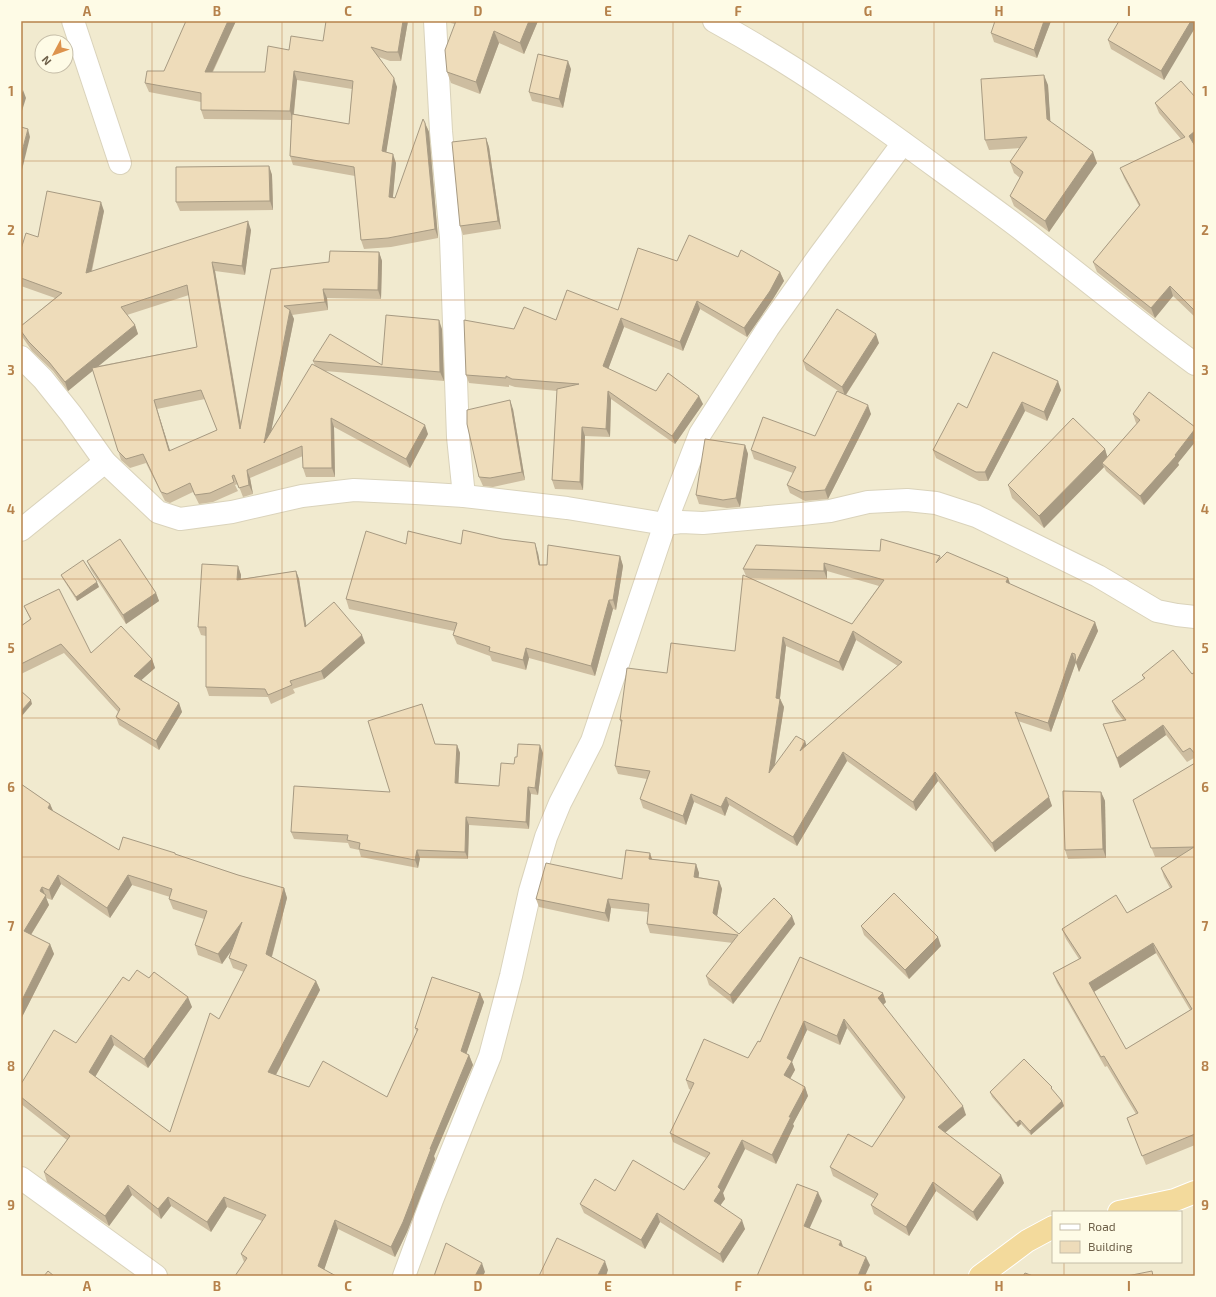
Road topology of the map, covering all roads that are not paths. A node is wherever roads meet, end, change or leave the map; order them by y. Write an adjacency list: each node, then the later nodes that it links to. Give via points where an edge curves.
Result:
1 (73, 21): 5 (street)
2 (434, 21): 9 (street, via 450,238 458,437)
3 (714, 21): 4 (street, via 825,88)
4 (903, 143): 7 (street, via 1039,243 1144,327); 10 (street, via 789,298 700,434)
5 (120, 164)
6 (21, 357): 8 (street, via 43,379 71,414)
7 (1195, 364)
8 (105, 462): 9 (street, via 158,512 180,519 232,512 302,496 354,490); 11 (street)
9 (464, 496): 10 (street, via 567,508)
10 (665, 524): 12 (street, via 830,511 868,502 907,500 936,503 976,516 1098,576 1157,611); 18 (street, via 592,741 560,803 546,837 530,891 490,1056)
11 (21, 530)
12 (1195, 617)
13 (21, 1178): 17 (street)
14 (1195, 1192): 15 (highway, via 1175,1200)
15 (1124, 1211)
16 (1052, 1227): 19 (highway, via 1027,1241)
17 (156, 1276)
18 (404, 1276)
19 (980, 1276)

